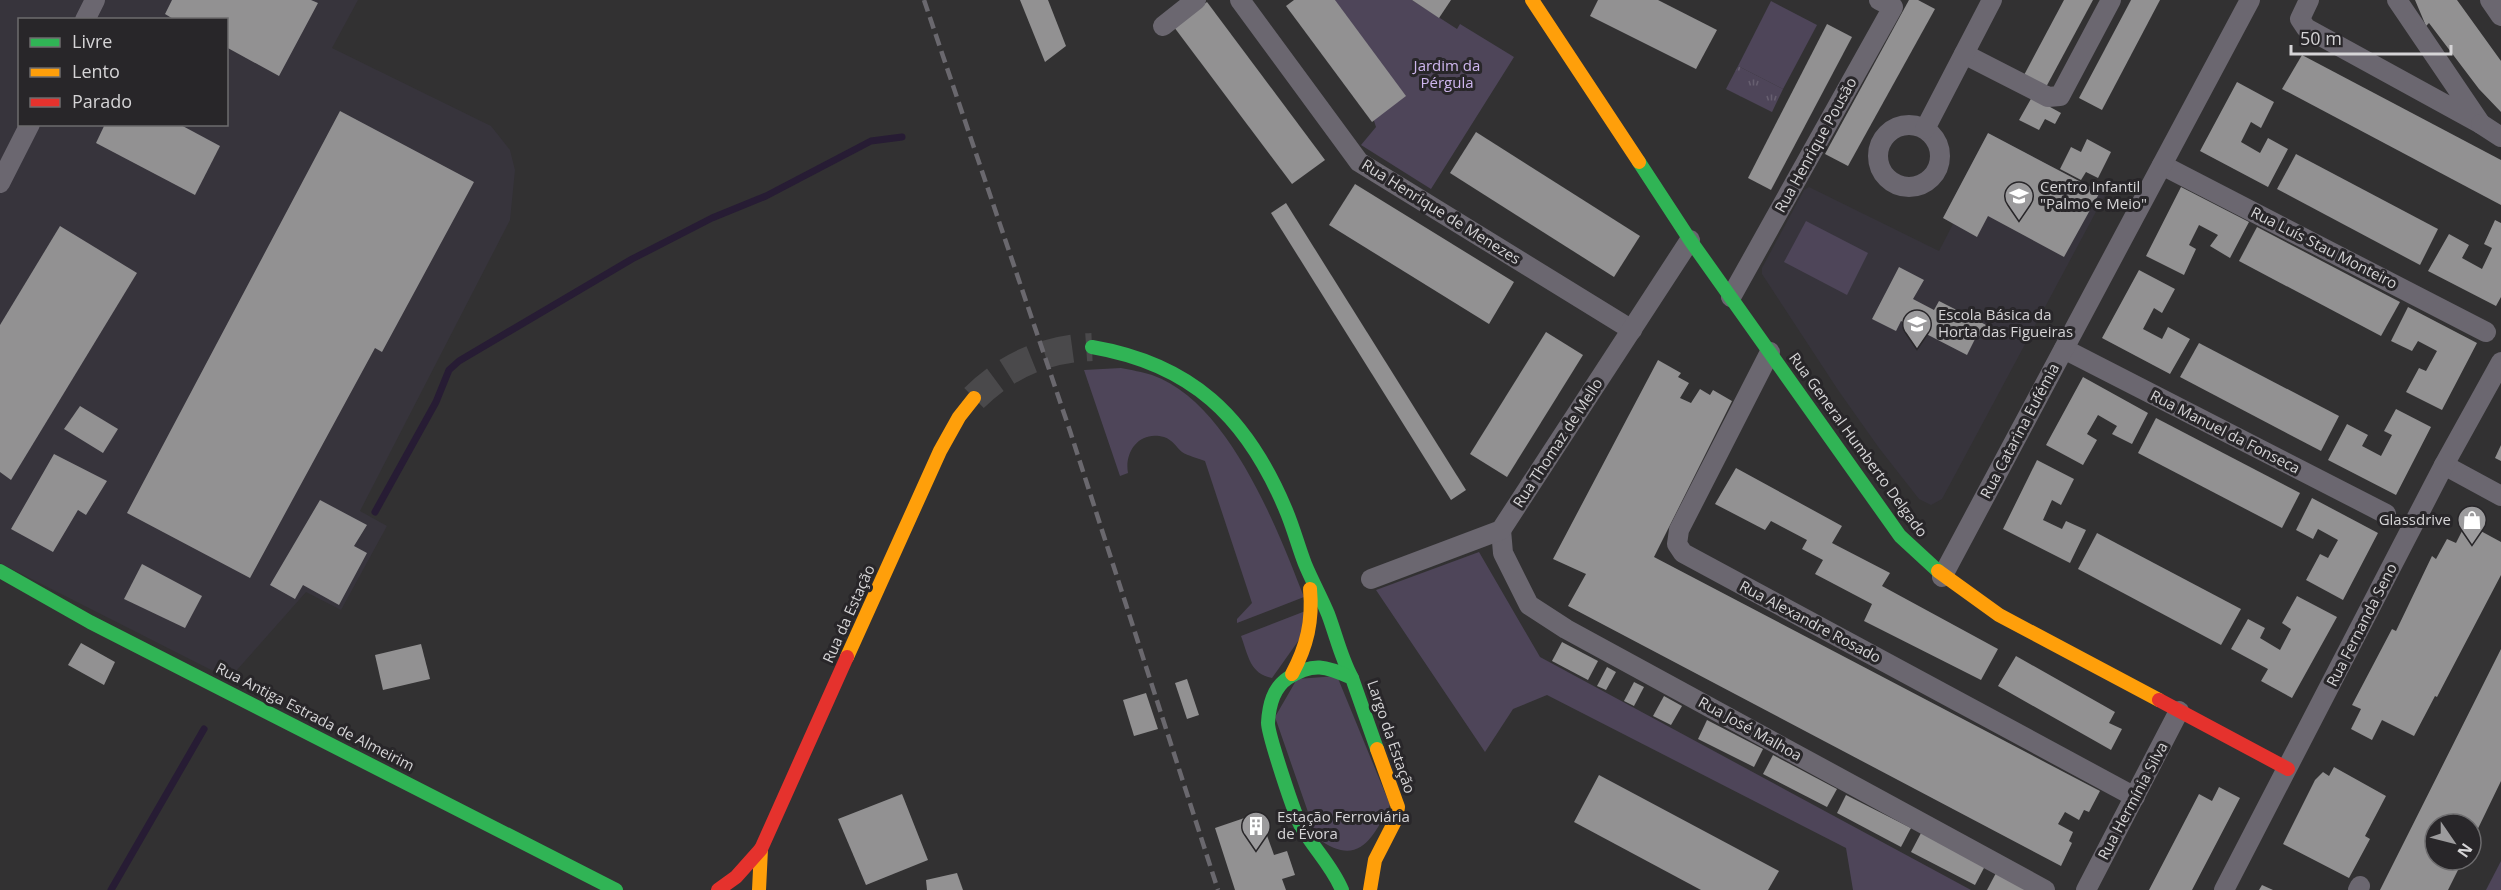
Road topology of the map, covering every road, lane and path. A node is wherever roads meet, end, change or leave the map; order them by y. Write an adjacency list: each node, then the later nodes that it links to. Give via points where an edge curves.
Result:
1 (95, 0): 13 (street)
2 (1196, 0): 14 (street)
3 (1240, 0): 24 (street, Rua Henrique de Menezes, via 1359,162)
4 (1532, 0): 22 (street, Rua General Humberto Delgado)
5 (1992, 0): 15 (street)
6 (2111, 0): 15 (street, via 2060,96 2048,97)
7 (2250, 0): 20 (street, Rua Catarina Eufémia)
8 (2309, 0): 16 (street, via 2300,19 2306,28)
9 (2397, 0): 16 (street)
10 (2490, 0): 12 (street)
11 (1890, 2): 23 (street, Rua Henrique Pousão)
12 (2501, 16)
13 (85, 18)
14 (1163, 26)
15 (1964, 54): 18 (street)
16 (2481, 124): 19 (street)
17 (29, 126): 21 (street)
18 (1925, 129)
19 (2501, 138)
20 (2162, 165): 25 (street, Rua Luís Stau Monteiro); 27 (street, Rua Catarina Eufémia)
21 (0, 183)
22 (1690, 240): 23 (street, Rua General Humberto Delgado); 24 (street, Rua Thomaz de Mello)
23 (1731, 297): 28 (street, Rua General Humberto Delgado)
24 (1632, 330): 34 (street, Rua Thomaz de Mello)
25 (2486, 332)
26 (1092, 347): 35 (street, via 1114,349 1159,363 1183,374 1210,397 1250,445 1282,500)
27 (2064, 349): 33 (street, Rua Manuel da Fonseca); 37 (street, Rua Catarina Eufémia)
28 (1770, 352): 37 (street, Rua General Humberto Delgado, via 1900,536); 43 (street, Rua Alexandre Rosado, via 1679,530 1677,544 1683,553)
29 (2501, 362): 31 (street, Rua Fernanda Seno)
30 (974, 398): 46 (street, Rua da Estação, via 940,451)
31 (2444, 465): 32 (street); 42 (street, Rua Fernanda Seno)
32 (2501, 496)
33 (2386, 514)
34 (1501, 530): 38 (street); 54 (street, Rua José Malhoa, via 1503,553 1529,605 1566,629)
35 (1306, 566): 39 (street, via 1313,616 1311,631); 40 (street)
36 (0, 572): 49 (street, Rua Antiga Estrada de Almeirim, via 90,622)
37 (1942, 577): 41 (street, Rua General Humberto Delgado, via 1999,615)
38 (1371, 579)
39 (1292, 674): 40 (street, Largo da Estação, via 1312,665); 45 (street, via 1273,695 1268,724)
40 (1352, 678): 44 (street, Largo da Estação, via 1398,807)
41 (2179, 711): 42 (street, Rua General Humberto Delgado); 43 (street, Rua Hermínia Silva)
42 (2288, 769): 56 (street, Rua Fernanda Seno)
43 (2135, 797): 55 (street, Rua Hermínia Silva)
44 (1389, 833): 47 (street); 53 (street, Largo da Estação, via 1375,860)
45 (1308, 838): 48 (street, via 1331,856); 52 (street, via 1334,870)
46 (761, 849): 50 (street, Rua da Estação); 51 (street, Rua da Estação)
47 (1362, 853)
48 (1343, 858)
49 (616, 890)
50 (719, 890)
51 (759, 890)
52 (1342, 890)
53 (1370, 890)
54 (2045, 890)
55 (2086, 890)
56 (2224, 890)

